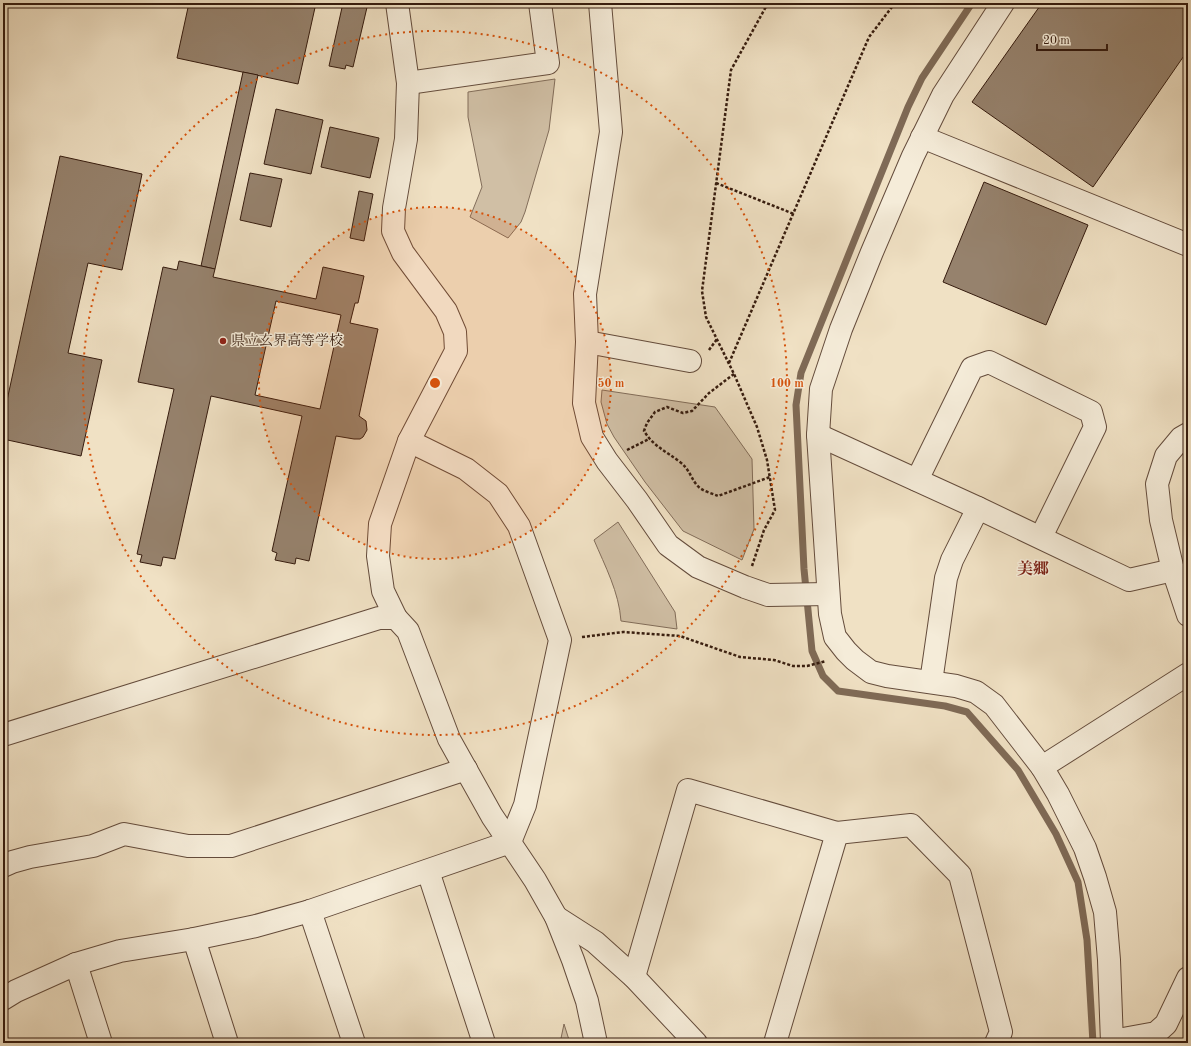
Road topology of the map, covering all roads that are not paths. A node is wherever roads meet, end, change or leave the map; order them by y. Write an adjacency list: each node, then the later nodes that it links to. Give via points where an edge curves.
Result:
1 (397, 3): 5 (street)
2 (540, 3): 5 (street, via 548,63)
3 (600, 3): 8 (street, via 610,132 585,294)
4 (1003, 3): 6 (street, via 943,95)
5 (408, 83): 12 (street, via 406,139 394,208 393,231 403,254 446,311 455,332 456,351)
6 (922, 137): 7 (street); 11 (street, via 872,252 821,390)
7 (1188, 245)
8 (587, 342): 9 (street); 17 (street, via 584,403 592,437 668,545 698,568 768,595)
9 (690, 360)
10 (1188, 434): 16 (street, via 1181,438 1166,456 1157,484 1161,520)
11 (818, 435): 13 (street); 17 (street)
12 (409, 441): 19 (street, via 380,524 378,556 383,591); 26 (street, via 466,469 498,494 519,526 560,640 525,806)
13 (917, 480): 14 (street); 15 (street, via 972,368 989,362 1091,412 1095,427)
14 (978, 508): 15 (street); 21 (street, via 952,560 946,578)
15 (1041, 538): 16 (street, via 1129,580)
16 (1173, 570): 18 (street)
17 (828, 594): 21 (street, via 835,637 855,660 871,672)
18 (1188, 615)
19 (396, 618): 22 (street, via 379,618); 24 (street, via 408,631 449,739)
20 (1188, 674): 23 (street)
21 (931, 682): 23 (street, via 976,692 994,705)
22 (4, 733)
23 (1042, 767): 36 (street, via 1085,848 1105,912)
24 (466, 769): 26 (street); 27 (street, via 231,846 188,846 124,834 93,846 18,860)
25 (837, 833): 33 (street, via 688,790); 43 (street); 44 (street, via 911,825 960,876 1001,1032)
26 (510, 842): 28 (street); 30 (street)
27 (3, 866)
28 (428, 871): 29 (street); 40 (street)
29 (310, 911): 31 (street); 39 (street)
30 (556, 917): 33 (street, via 595,942); 41 (street, via 587,1002)
31 (194, 939): 32 (street, via 120,951); 38 (street)
32 (76, 964): 35 (street); 37 (street)
33 (634, 977): 42 (street)
34 (1188, 978): 36 (street, via 1166,1024 1156,1033)
35 (3, 999)
36 (1112, 1042)
37 (101, 1043)
38 (227, 1043)
39 (354, 1043)
40 (484, 1043)
41 (596, 1043)
42 (696, 1043)
43 (775, 1043)
44 (996, 1043)

